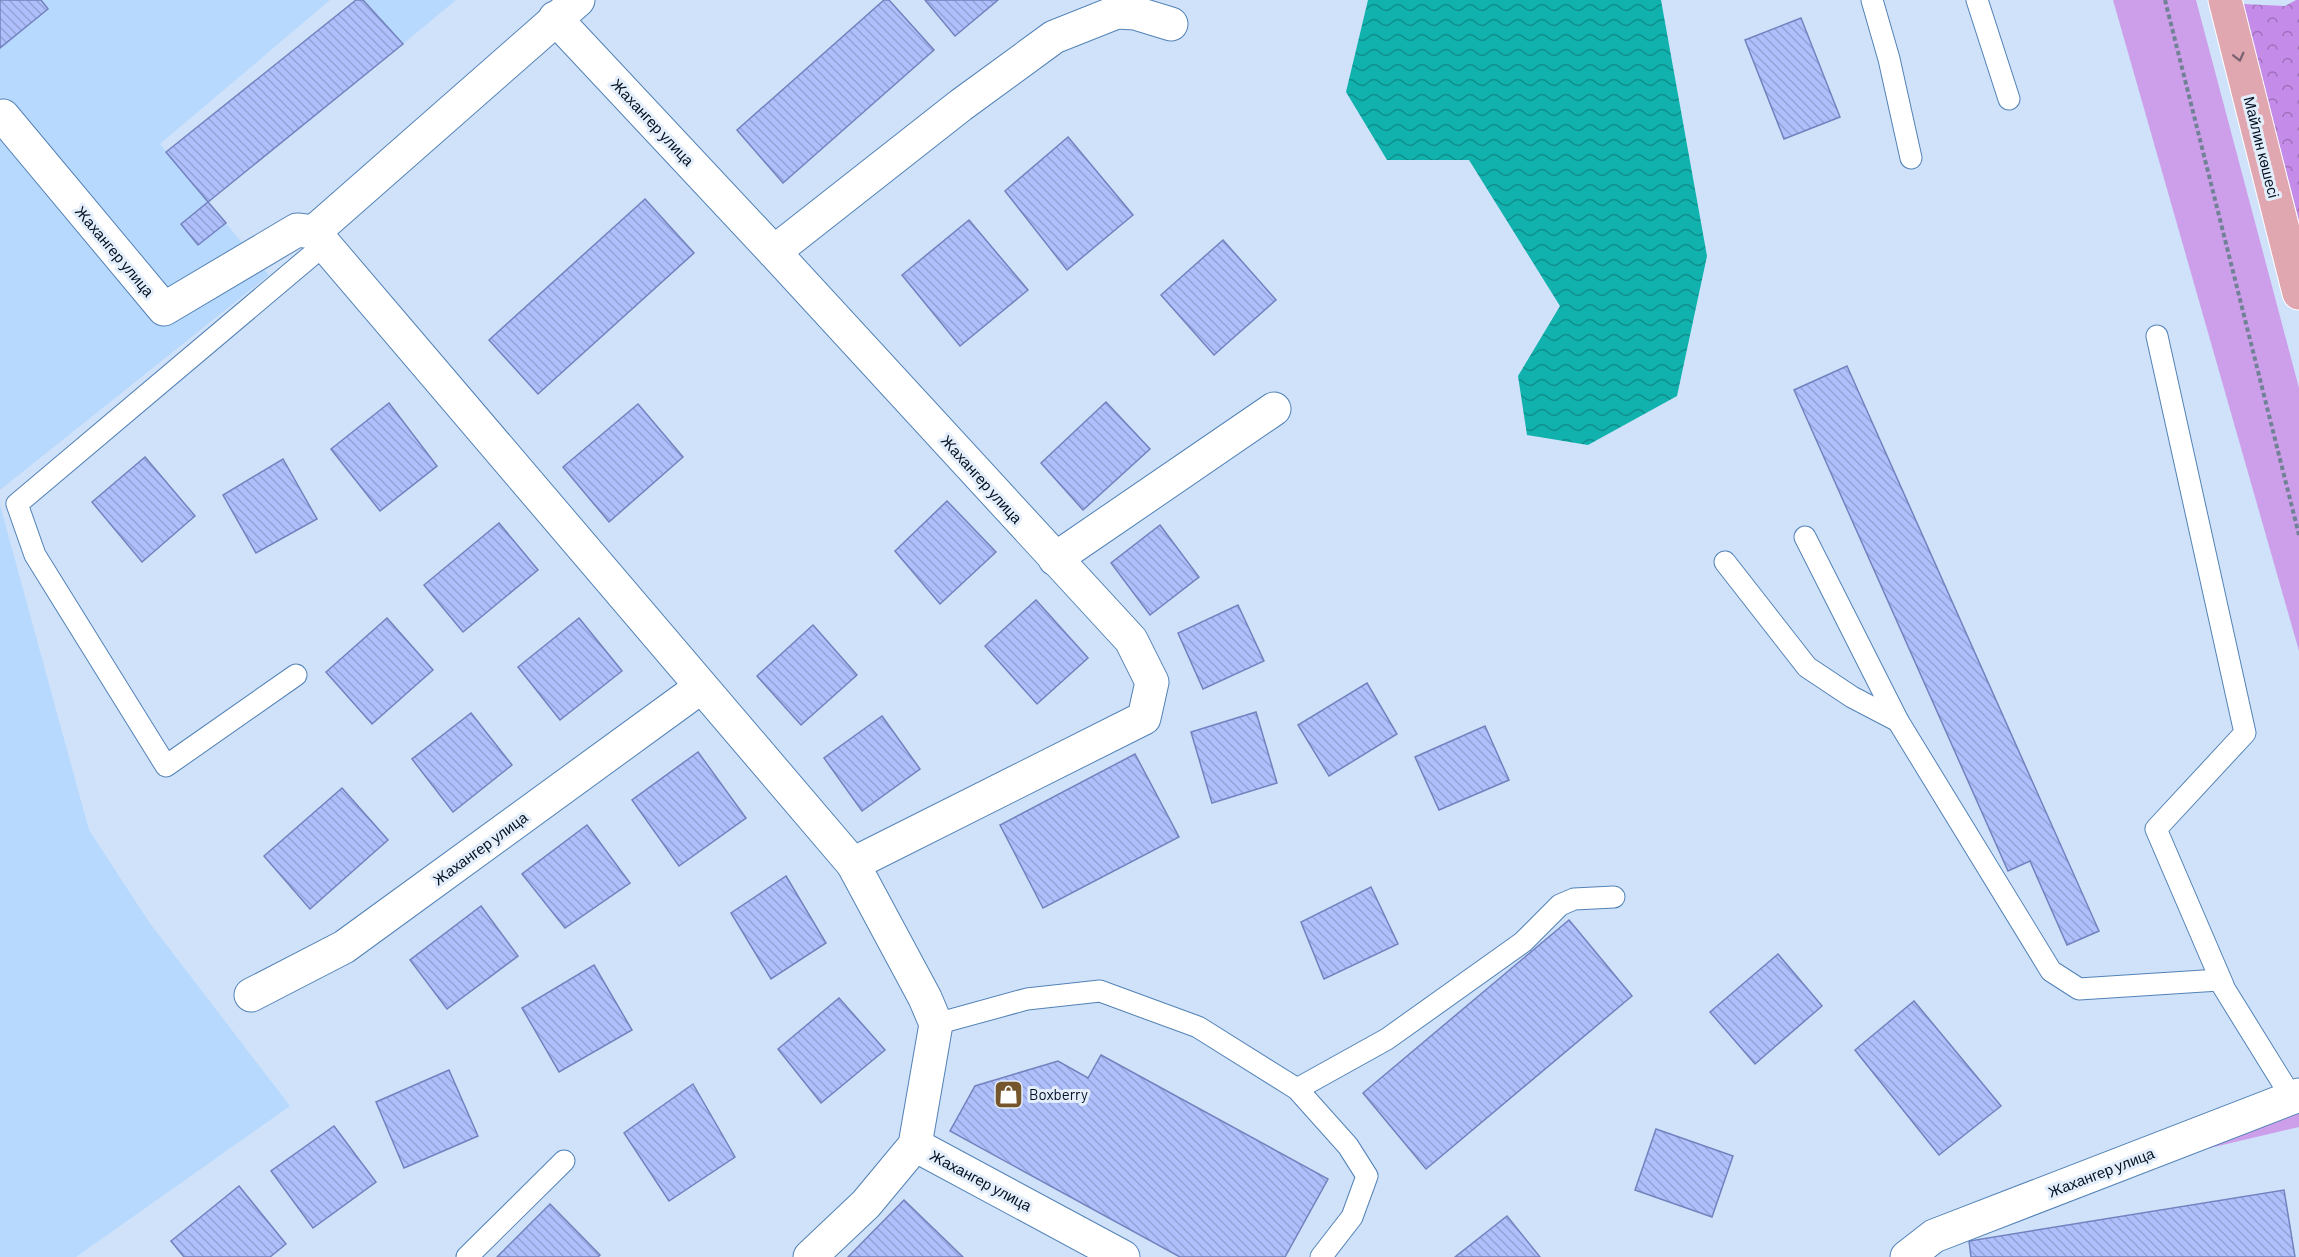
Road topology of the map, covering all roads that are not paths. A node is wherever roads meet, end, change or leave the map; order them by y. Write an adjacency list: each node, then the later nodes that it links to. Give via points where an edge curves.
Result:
1 (1872, 0): 8 (lane)
2 (1977, 0): 6 (lane)
3 (2224, 0): 11 (main road, Майлин көшесі, one-way to 11)
4 (567, 9): 9 (street, Жахангер улица); 10 (street, Жахангер улица)
5 (1171, 24): 10 (street, via 1118,12 1054,37)
6 (2009, 99)
7 (3, 116): 9 (street, Жахангер улица, via 164,309 297,230)
8 (1911, 158)
9 (319, 239): 17 (lane, via 17,504 35,555 166,766); 18 (street)
10 (774, 252): 15 (street, Жахангер улица)
11 (2299, 293)
12 (2157, 336): 22 (lane, via 2246,733 2156,830)
13 (1274, 409): 15 (street)
14 (1805, 537): 19 (lane)
15 (1055, 559): 20 (street, Жахангер улица, via 1131,640 1152,682 1144,718)
16 (1725, 562): 19 (lane, via 1807,667)
17 (296, 675)
18 (701, 687): 20 (street); 23 (street, Жахангер улица, via 344,947)
19 (1898, 721): 22 (lane, via 2051,971 2079,989 2219,980)
20 (853, 864): 24 (street, via 926,998)
21 (1614, 897): 25 (lane, via 1574,899 1560,905 1523,942 1388,1039)
22 (2223, 985): 26 (lane)
23 (251, 995)
24 (936, 1024): 25 (lane, via 1027,999 1100,991 1198,1027); 27 (street, Жахангер улица)
25 (1297, 1089): 32 (lane, via 1348,1146 1367,1176 1352,1217)
26 (2296, 1097): 33 (street, Жахангер улица, via 1934,1236)
27 (915, 1145): 30 (street, via 866,1204); 31 (street, Жахангер улица)
28 (564, 1161): 29 (lane)
29 (466, 1257)
30 (810, 1257)
31 (1124, 1257)
32 (1321, 1257)
33 (1907, 1257)

